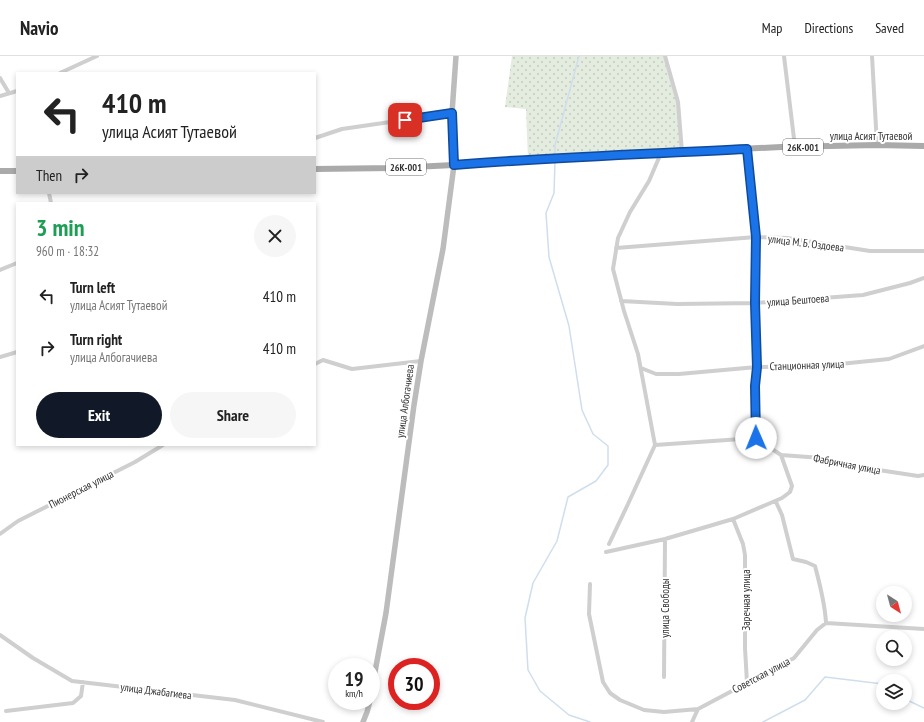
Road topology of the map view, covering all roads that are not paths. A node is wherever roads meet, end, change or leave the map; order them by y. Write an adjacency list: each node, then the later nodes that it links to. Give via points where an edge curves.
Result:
1 (97, 56): 6 (street)
2 (456, 56): 11 (street, улица Албогачиева)
3 (665, 56): 17 (street, via 678,102)
4 (784, 56): 15 (street)
5 (872, 56): 13 (street)
6 (62, 72)
7 (0, 78): 9 (street)
8 (16, 91): 9 (street)
9 (10, 94): 10 (street)
10 (0, 96)
11 (452, 113): 12 (street, via 342,129); 19 (street, улица Албогачиева)
12 (316, 138)
13 (877, 145): 14 (main road, улица Асият Тутаевой / 26К-001); 15 (main road, улица Асият Тутаевой / 26К-001)
14 (924, 146)
15 (794, 147): 16 (main road, улица Асият Тутаевой / 26К-001)
16 (747, 149): 17 (main road, улица Асият Тутаевой / 26К-001); 23 (street)
17 (682, 152): 18 (main road, улица Асият Тутаевой / 26К-001)
18 (661, 153): 19 (main road, улица Асият Тутаевой / 26К-001); 24 (street, via 649,181 630,212)
19 (454, 165): 20 (main road, улица Асият Тутаевой / 26К-001); 34 (street, улица Албогачиева, via 443,249)
20 (316, 169)
21 (0, 171): 22 (main road)
22 (16, 171)
23 (756, 237): 24 (street, улица М. Б. Оздоева); 25 (street, улица М. Б. Оздоева, via 787,238 870,251); 30 (street)
24 (616, 248): 29 (street, via 613,269)
25 (924, 251)
26 (16, 263): 27 (street)
27 (0, 270)
28 (924, 278): 30 (street, улица Бештоева, via 862,295)
29 (621, 301): 30 (street, улица Бештоева, via 677,304); 37 (street)
30 (755, 303): 36 (street)
31 (924, 346): 36 (street, Станционная улица, via 889,359 820,366)
32 (16, 352): 33 (street)
33 (0, 357)
34 (421, 361): 35 (street, via 352,369 323,360); 53 (street, улица Албогачиева)
35 (316, 364)
36 (757, 367): 37 (street, Станционная улица, via 679,374 656,374); 38 (street)
37 (641, 368): 39 (street)
38 (756, 438): 39 (street); 41 (street)
39 (655, 445): 47 (street)
40 (161, 446): 45 (street, Пионерская улица, via 18,521)
41 (781, 455): 42 (street, Фабричная улица, via 822,458 872,469); 43 (street, via 792,487 788,494)
42 (924, 475)
43 (776, 502): 44 (street); 50 (street, via 782,513 793,559 815,566 824,601)
44 (733, 519): 46 (street); 56 (street, Заречная улица, via 745,555)
45 (0, 534)
46 (665, 539): 48 (street); 54 (street, улица Свободы)
47 (609, 544)
48 (606, 552)
49 (590, 584): 57 (street, via 589,614 603,682 610,693 644,710 664,712)
50 (826, 623): 51 (street); 56 (street, Советская улица, via 794,658)
51 (924, 629)
52 (0, 635): 55 (street, улица Джабагиева, via 72,681)
53 (378, 658)
54 (664, 677)
55 (83, 682): 59 (street, via 81,696 73,702); 60 (street, улица Джабагиева, via 234,700)
56 (747, 683): 57 (street, Советская улица)
57 (698, 709): 62 (street)
58 (368, 710): 61 (street)
59 (6, 711)
60 (324, 722)
61 (363, 722)
62 (692, 722)

